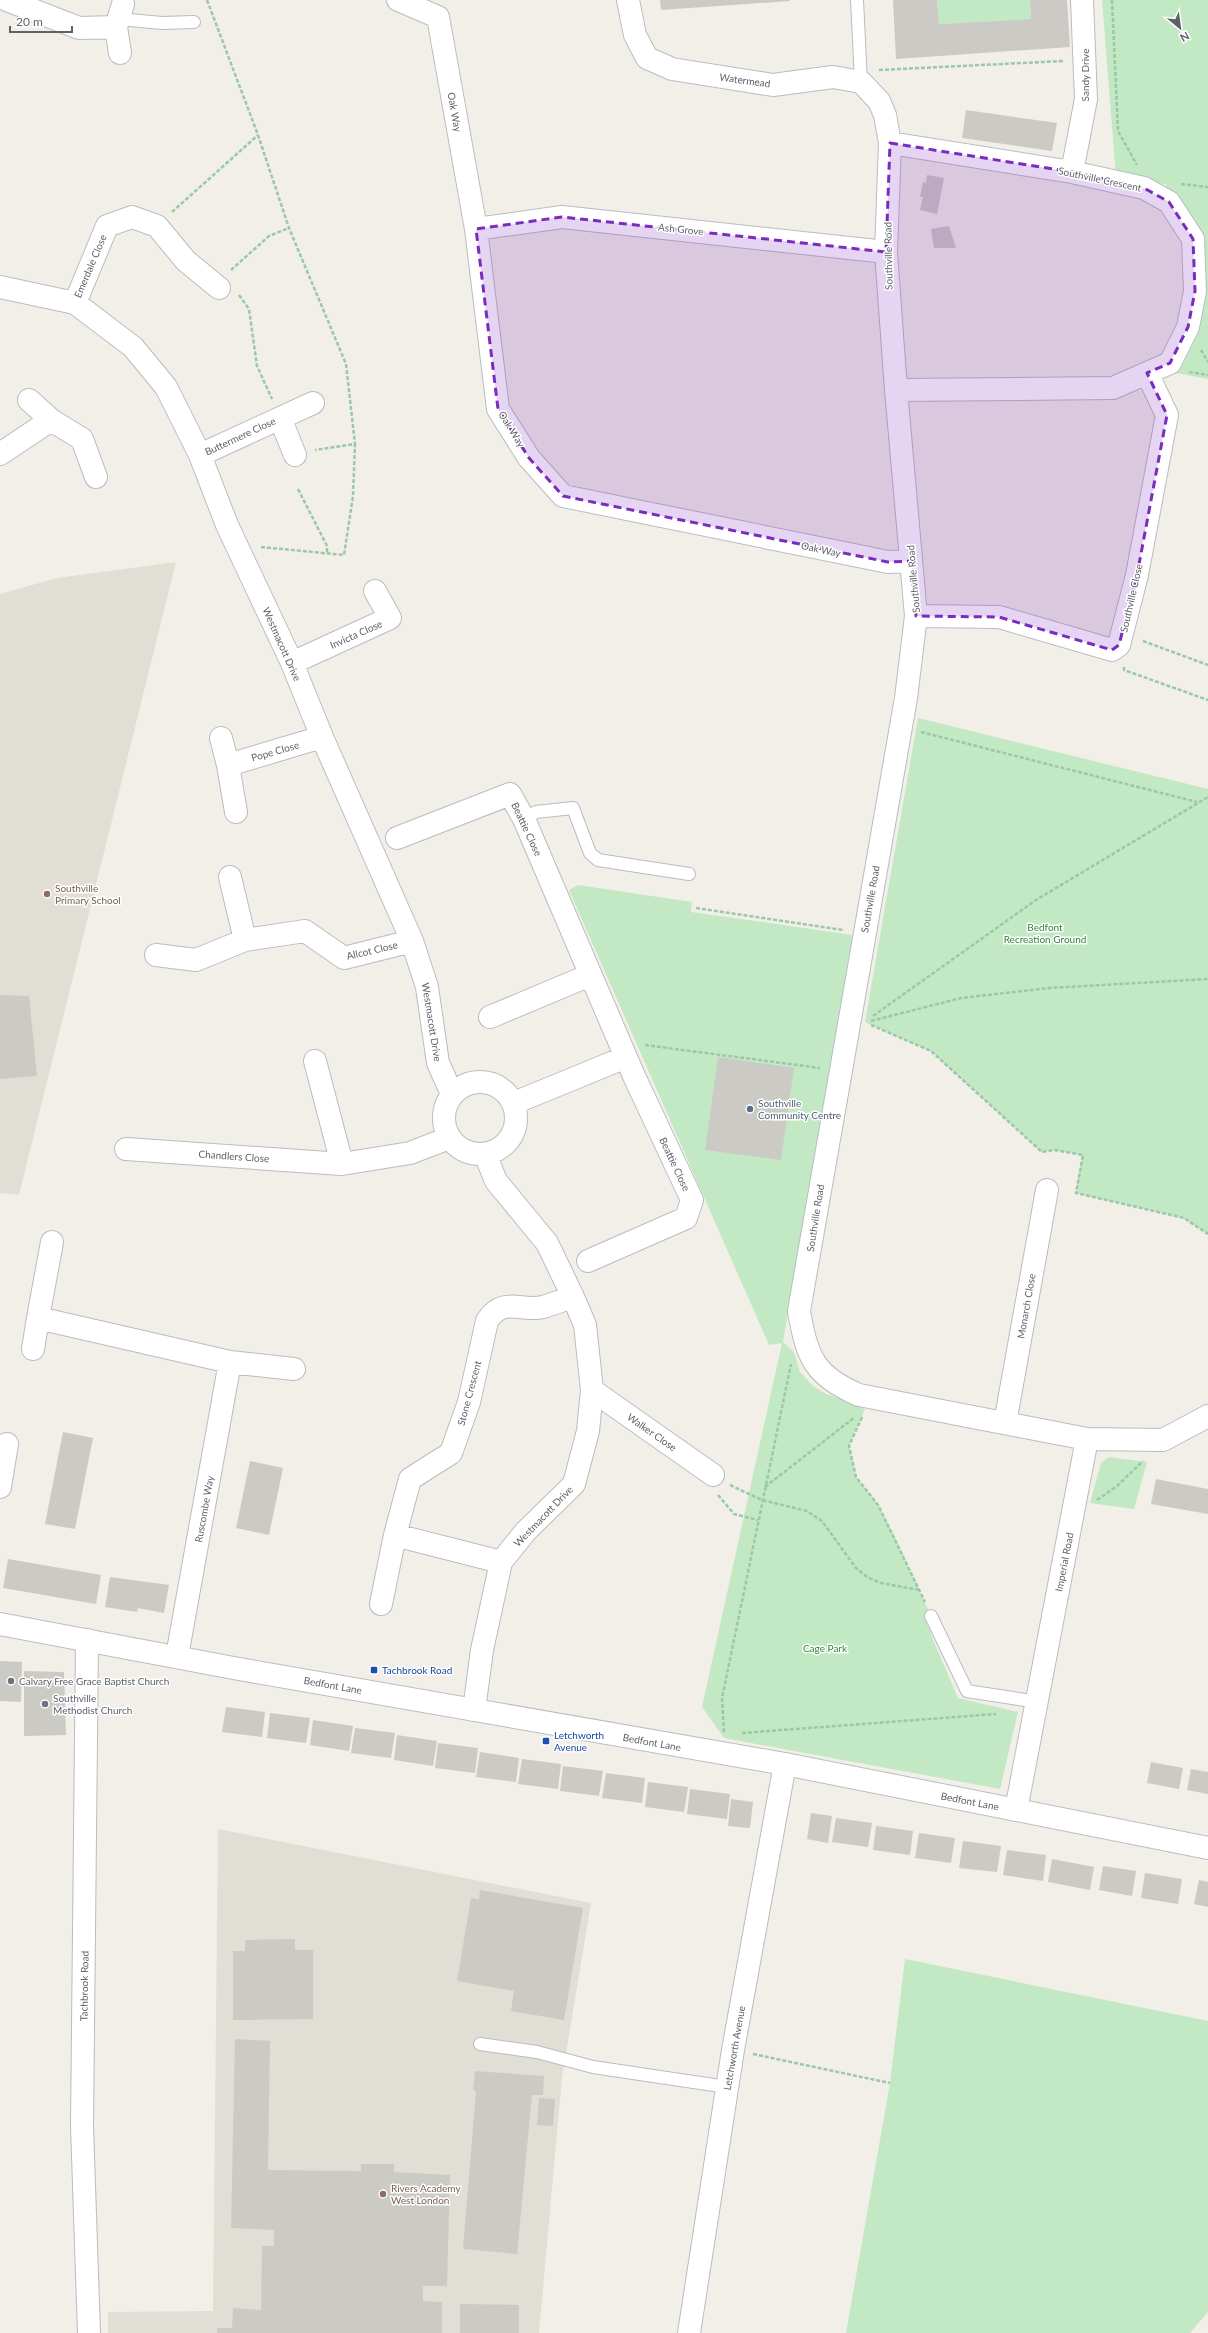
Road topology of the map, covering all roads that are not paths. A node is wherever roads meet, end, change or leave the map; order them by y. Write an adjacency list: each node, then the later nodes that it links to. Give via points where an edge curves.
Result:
1 (7, 0): 6 (street, via 79,28)
2 (398, 0): 12 (street, Oak Way, via 438,17)
3 (628, 0): 9 (street, Watermead, via 634,35 647,58 672,69 773,84 832,77)
4 (857, 0): 9 (lane)
5 (1082, 0): 11 (street, Sandy Drive, via 1086,99)
6 (119, 17): 7 (lane, via 162,23); 8 (street)
7 (194, 22)
8 (120, 53)
9 (861, 77): 10 (street, via 879,101 885,115)
10 (890, 143): 11 (street, Southville Crescent); 13 (street, Southville Road)
11 (1072, 172): 17 (street, Southville Crescent, via 1144,188 1170,202 1193,240 1195,291 1188,327 1170,363)
12 (476, 229): 13 (street, Ash Grove, via 562,217); 27 (street, Oak Way, via 498,409 529,458 563,496 888,562)
13 (886, 252): 18 (street, Southville Road)
14 (0, 287): 16 (street, Westmacott Drive)
15 (219, 288): 16 (street, Emerdale Close, via 186,261 157,226 132,217 107,226)
16 (75, 303): 24 (street, Westmacott Drive, via 133,347 166,387)
17 (1147, 372): 18 (street, Southville Crescent, via 1113,388); 29 (street, Southville Close, via 1167,415 1137,575 1120,645 1112,650 998,617)
18 (896, 390): 27 (street, Southville Road)
19 (29, 400): 22 (street)
20 (313, 403): 21 (street, Buttermere Close)
21 (280, 418): 24 (street, Buttermere Close); 25 (street, Buttermere Close)
22 (51, 420): 23 (street); 26 (street, via 82,439)
23 (0, 454)
24 (200, 455): 30 (street, Westmacott Drive, via 237,546)
25 (295, 455)
26 (96, 477)
27 (911, 561): 29 (street, Southville Road)
28 (375, 591): 30 (street, Invicta Close, via 390,618)
29 (916, 616): 62 (street, Southville Road, via 906,698 799,1311 805,1346 818,1368 837,1386 859,1395)
30 (292, 663): 31 (street, Westmacott Drive)
31 (322, 737): 33 (street, Pope Close); 40 (street, Westmacott Drive)
32 (221, 738): 33 (street)
33 (228, 765): 34 (street)
34 (236, 812)
35 (524, 819): 36 (street, Beattie Close, via 510,794); 37 (lane, via 536,812 573,808 590,853 598,860); 42 (street, Beattie Close)
36 (398, 838)
37 (689, 874)
38 (230, 877): 39 (street)
39 (245, 940): 40 (street, Allcot Close, via 305,931 344,958); 41 (street, Allcot Close, via 196,960)
40 (412, 941): 46 (street, Westmacott Drive, via 427,987 438,1063)
41 (156, 955)
42 (590, 975): 43 (street); 44 (street, Beattie Close)
43 (490, 1017)
44 (625, 1053): 47 (street); 54 (street, Beattie Close, via 692,1200 686,1218)
45 (315, 1061): 51 (street)
46 (452, 1094): 47 (street, via 461,1086 485,1081 497,1085); 48 (street, via 443,1116)
47 (514, 1103): 50 (street, via 517,1114 512,1135 505,1144)
48 (449, 1138): 50 (street, via 465,1151); 51 (street, Chandlers Close, via 410,1153)
49 (126, 1149): 51 (street, Chandlers Close)
50 (485, 1154): 55 (street, Westmacott Drive, via 496,1181 547,1243)
51 (342, 1164)
52 (1047, 1190): 62 (street, Monarch Close)
53 (52, 1242): 56 (street)
54 (588, 1261)
55 (573, 1297): 60 (street, Westmacott Drive, via 585,1325); 67 (street, Stone Crescent, via 542,1307 505,1307 494,1310 486,1321 469,1402 451,1453 410,1479)
56 (38, 1318): 57 (street); 58 (street)
57 (33, 1349)
58 (230, 1362): 59 (street); 73 (street, Ruscombe Way)
59 (294, 1369)
60 (592, 1390): 65 (street, Walker Close); 68 (street, Westmacott Drive, via 588,1431 574,1484 526,1531)
61 (1208, 1416): 63 (street, via 1163,1440)
62 (1005, 1423): 63 (street, Southville Road)
63 (1087, 1439): 74 (street, Imperial Road)
64 (7, 1444): 66 (street)
65 (721, 1480)
66 (0, 1487)
67 (395, 1535): 68 (street); 69 (street, Stone Crescent)
68 (501, 1562): 75 (street, Westmacott Drive, via 482,1650)
69 (381, 1604)
70 (931, 1616): 74 (lane, via 967,1691)
71 (0, 1624): 72 (street, Bedfont Lane)
72 (87, 1640): 73 (street, Bedfont Lane); 81 (street, Tachbrook Road, via 82,2126)
73 (177, 1656): 75 (street, Bedfont Lane)
74 (1038, 1702): 77 (street, Imperial Road)
75 (474, 1710): 76 (street, Bedfont Lane)
76 (785, 1764): 77 (street, Bedfont Lane); 80 (street, Letchworth Avenue)
77 (1016, 1810): 78 (street, Bedfont Lane)
78 (1208, 1848)
79 (480, 2044): 80 (lane, via 537,2052 593,2067)
80 (727, 2087): 82 (street, Letchworth Avenue)
81 (89, 2333)
82 (689, 2333)

